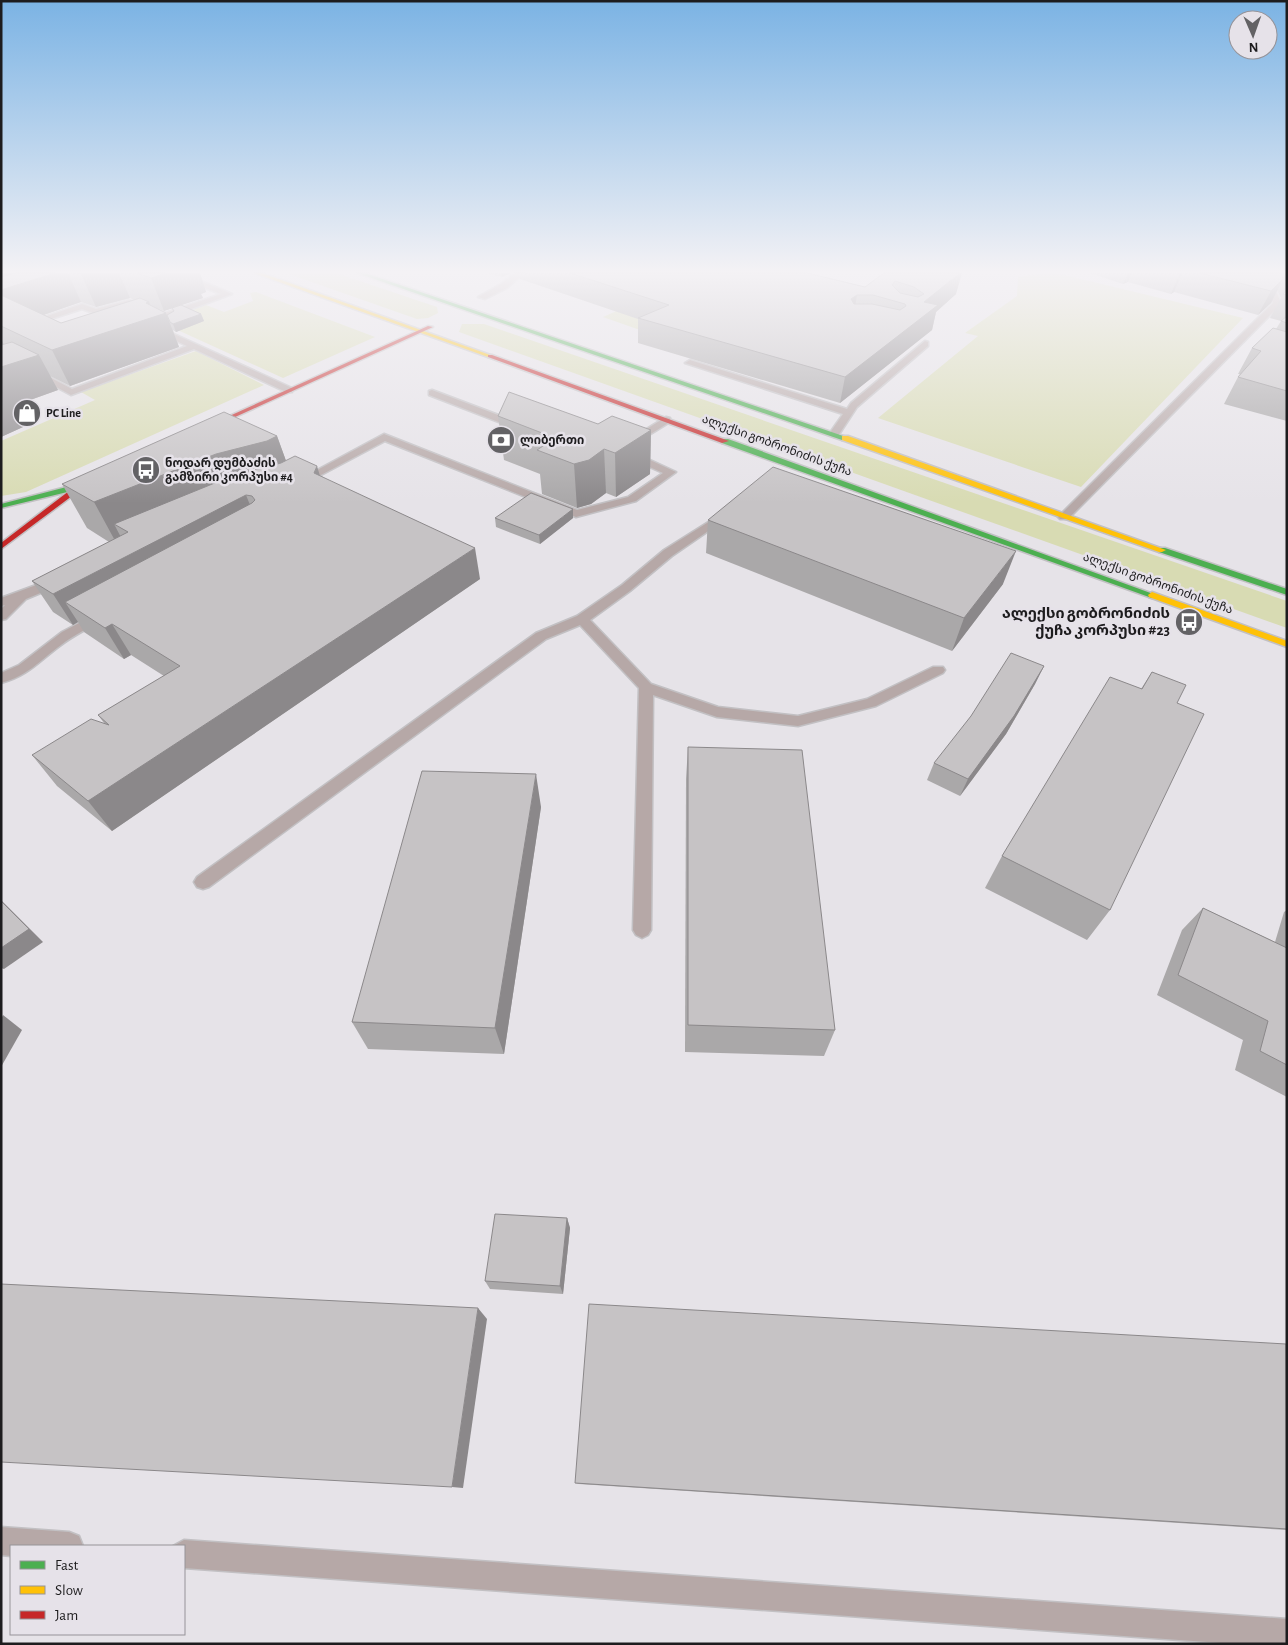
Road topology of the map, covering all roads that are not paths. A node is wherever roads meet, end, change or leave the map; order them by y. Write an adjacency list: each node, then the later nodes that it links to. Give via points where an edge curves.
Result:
1 (70, 350): 2 (lane, via 79,354)
2 (89, 350)
3 (185, 350): 11 (lane, via 71,392)
4 (203, 350): 12 (lane)
5 (380, 350): 12 (main road)
6 (473, 350): 15 (main road, ალექსი გობრონიძის ქუჩა)
7 (589, 350): 17 (main road, ალექსი გობრონიძის ქუჩა)
8 (918, 350): 14 (lane)
9 (1239, 350): 26 (lane)
10 (690, 363): 14 (lane)
11 (28, 372)
12 (289, 390): 18 (main road)
13 (432, 393): 16 (lane)
14 (850, 412): 17 (lane)
15 (666, 420): 19 (main road, ალექსი გობრონიძის ქუჩა); 23 (lane, via 622,447 671,472 632,499 576,514 384,437)
16 (532, 431)
17 (834, 434): 26 (main road, ალექსი გობრონიძის ქუჩა)
18 (190, 436)
19 (803, 470): 21 (lane); 37 (main road, ალექსი გობრონიძის ქუჩა)
20 (108, 473): 22 (main road)
21 (788, 480)
22 (81, 486): 24 (main road); 29 (main road)
23 (287, 489)
24 (1, 506)
25 (738, 506): 36 (lane, via 668,553)
26 (1064, 517): 31 (main road, ალექსი გობრონიძის ქუჩა)
27 (1, 532): 28 (main road)
28 (1, 541)
29 (1, 547)
30 (67, 577): 32 (lane)
31 (1287, 592)
32 (21, 596): 33 (lane); 35 (lane)
33 (1, 602)
34 (111, 610): 39 (lane, via 55,642 31,664)
35 (1, 616)
36 (582, 620): 40 (lane); 41 (lane, via 541,636)
37 (1287, 644)
38 (938, 670): 40 (lane, via 871,703 798,721 718,712)
39 (1, 678)
40 (646, 687): 42 (lane)
41 (203, 882)
42 (642, 930)
43 (1, 1542): 44 (lane)
44 (52, 1545)
45 (185, 1554): 46 (lane)
46 (1287, 1633)

